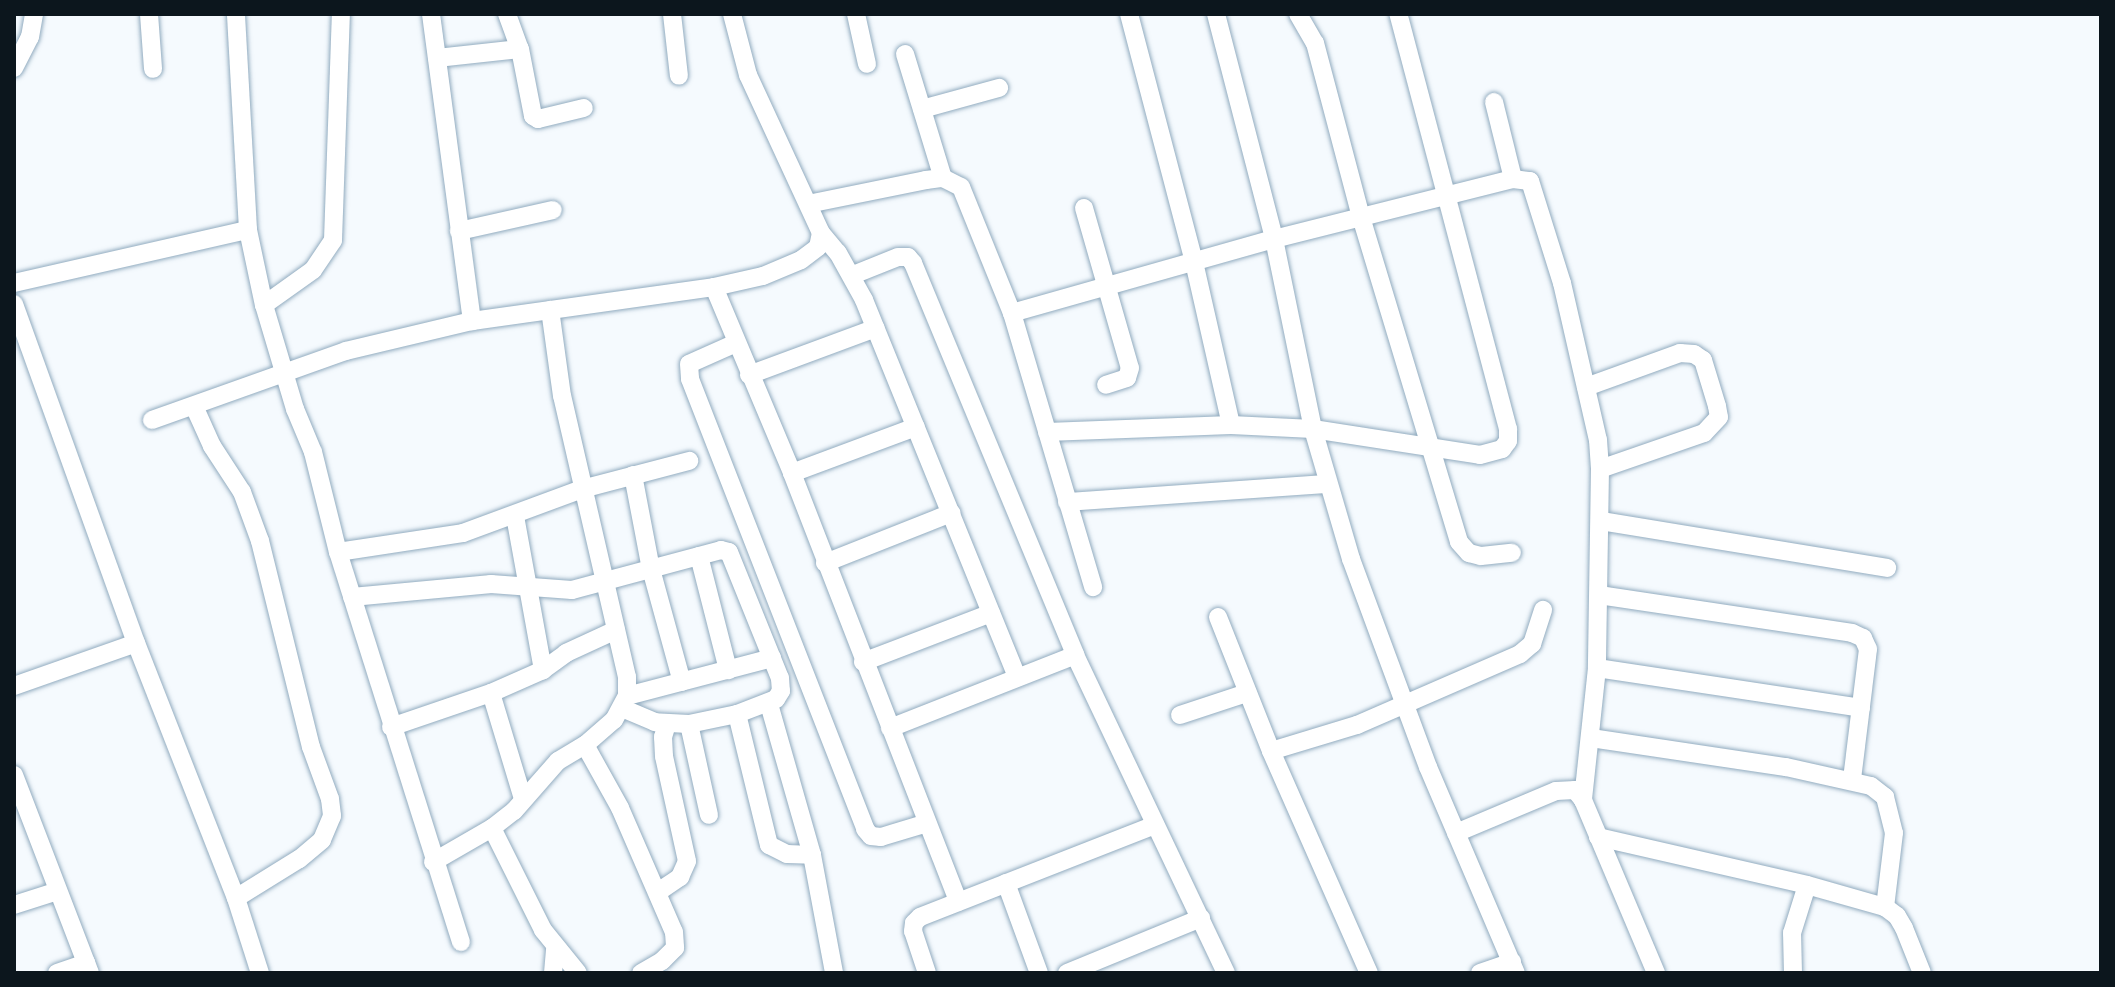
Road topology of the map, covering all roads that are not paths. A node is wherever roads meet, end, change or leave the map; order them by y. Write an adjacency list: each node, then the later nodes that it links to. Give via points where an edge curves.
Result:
1 (34, 14): 18 (street, via 30,37)
2 (149, 14): 19 (street)
3 (236, 14): 32 (street)
4 (341, 14): 42 (street, via 333,240 313,270)
5 (431, 14): 16 (street)
6 (507, 14): 14 (street)
7 (672, 14): 20 (street)
8 (732, 14): 28 (street, via 748,75)
9 (1129, 14): 36 (street)
10 (1216, 14): 35 (street)
11 (1298, 14): 31 (street, via 1315,43)
12 (1398, 14): 27 (street)
13 (863, 15): 17 (street)
14 (520, 49): 16 (street); 23 (street, via 533,116)
15 (905, 54): 24 (street)
16 (437, 58): 33 (street)
17 (867, 64)
18 (14, 68)
19 (153, 69)
20 (679, 76)
21 (999, 88): 24 (street)
22 (1494, 102): 26 (street)
23 (584, 108)
24 (922, 109): 25 (street)
25 (943, 178): 28 (street); 44 (street, via 968,197)
26 (1513, 179): 27 (street); 51 (street, via 1524,178 1535,189)
27 (1447, 196): 31 (street); 58 (street, via 1508,441 1493,454)
28 (808, 204): 34 (street)
29 (1084, 208): 40 (street)
30 (553, 210): 33 (street)
31 (1361, 217): 35 (street); 58 (street)
32 (248, 230): 38 (street); 42 (street)
33 (459, 231): 45 (street)
34 (821, 233): 37 (street); 39 (street, via 818,247 801,260 763,276)
35 (1274, 239): 36 (street); 56 (street)
36 (1194, 262): 40 (street); 54 (street)
37 (853, 275): 46 (street); 85 (street, via 898,257 913,263)
38 (14, 283)
39 (714, 287): 43 (street); 47 (street)
40 (1106, 287): 44 (street); 50 (street, via 1130,368 1127,378)
41 (14, 304): 84 (street)
42 (264, 305): 48 (street)
43 (550, 310): 45 (street); 64 (street)
44 (1012, 313): 57 (street)
45 (472, 321): 48 (street)
46 (876, 328): 49 (street); 55 (street)
47 (736, 343): 49 (street); 115 (street, via 689,364 690,379 865,829 881,837)
48 (284, 370): 52 (street); 69 (street, via 313,452)
49 (749, 375): 61 (street)
50 (1106, 385)
51 (1586, 387): 60 (street); 60 (street, via 1680,353 1694,354 1703,360 1719,417 1704,433)
52 (194, 406): 53 (street); 126 (street, via 242,492 260,541 332,816 322,840)
53 (152, 420)
54 (1231, 425): 56 (street); 57 (street)
55 (916, 427): 61 (street); 66 (street)
56 (1313, 429): 58 (street); 63 (street)
57 (1047, 432): 65 (street)
58 (1431, 448): 70 (street, via 1459,542 1481,556)
59 (689, 461): 62 (street)
60 (1600, 469): 68 (street)
61 (792, 473): 72 (street)
62 (633, 475): 64 (street); 74 (street)
63 (1327, 484): 65 (street); 97 (street)
64 (582, 489): 67 (street); 75 (street)
65 (1067, 502): 76 (street)
66 (951, 513): 72 (street); 81 (street)
67 (515, 516): 69 (street, via 463,533); 77 (street)
68 (1601, 521): 73 (street); 78 (street)
69 (338, 552): 79 (street)
70 (1512, 553)
71 (699, 556): 74 (street); 86 (street, via 729,552); 90 (street)
72 (825, 563): 87 (street)
73 (1887, 568)
74 (651, 569): 75 (street); 92 (street)
75 (605, 583): 77 (street, via 572,590); 83 (street)
76 (1093, 587)
77 (530, 588): 79 (street, via 491,584); 89 (street)
78 (1599, 595): 88 (street); 99 (street, via 1852,633 1863,638 1868,649)
79 (352, 597): 104 (street)
80 (1543, 610): 97 (street, via 1532,644 1520,654)
81 (991, 613): 87 (street); 91 (street)
82 (1218, 617): 95 (street)
83 (616, 630): 89 (street); 96 (street, via 627,677)
84 (136, 643): 93 (street); 126 (street)
85 (1075, 655): 91 (street); 116 (street)
86 (772, 658): 90 (street); 98 (street, via 781,691)
87 (863, 662): 105 (street)
88 (1597, 668): 99 (street); 106 (street)
89 (543, 670): 94 (street)
90 (728, 670): 92 (street)
91 (1017, 677): 105 (street)
92 (682, 682): 96 (street)
93 (14, 686)
94 (491, 693): 104 (street); 111 (street)
95 (1247, 693): 101 (street); 108 (street)
96 (625, 702): 102 (street); 107 (street)
97 (1402, 703): 108 (street, via 1346,729); 118 (street)
98 (769, 704): 100 (street); 120 (street)
99 (1861, 708): 110 (street)
100 (737, 714): 103 (street); 120 (street, via 769,845 787,854)
101 (1180, 715)
102 (667, 724): 103 (street); 125 (street, via 662,745 687,861 680,877)
103 (689, 724): 113 (street)
104 (391, 727): 121 (street)
105 (890, 728): 115 (street)
106 (1591, 738): 110 (street); 112 (street)
107 (585, 745): 111 (street, via 558,761); 125 (street)
108 (1271, 751): 146 (street)
109 (14, 775): 114 (street)
110 (1852, 779): 129 (street, via 1885,797 1891,814 1893,857)
111 (523, 799): 117 (street)
112 (1583, 800): 118 (street, via 1575,790 1565,789); 119 (street)
113 (709, 815)
114 (22, 818): 124 (street)
115 (927, 823): 127 (street)
116 (1155, 825): 122 (street); 130 (street)
117 (492, 828): 121 (street); 132 (street)
118 (1456, 833): 135 (street)
119 (1598, 837): 123 (street); 148 (street)
120 (812, 855): 141 (street)
121 (433, 862): 131 (street)
122 (1006, 883): 127 (street); 143 (street)
123 (1807, 885): 129 (street); 149 (street, via 1792,933)
124 (58, 891): 128 (street); 134 (street)
125 (658, 892): 133 (street, via 674,932 675,948)
126 (236, 898): 137 (street)
127 (958, 902): 142 (street, via 914,923)
128 (14, 905)
129 (1885, 907): 150 (street, via 1904,928)
130 (1201, 918): 144 (street); 145 (street)
131 (461, 942)
132 (555, 948): 138 (street); 139 (street)
133 (665, 967): 140 (street)
134 (88, 968): 136 (street)
135 (1514, 968): 147 (street)
136 (57, 973)
137 (260, 973)
138 (553, 973)
139 (578, 973)
140 (641, 973)
141 (834, 973)
142 (927, 973)
143 (1039, 973)
144 (1067, 973)
145 (1226, 973)
146 (1369, 973)
147 (1480, 973)
148 (1656, 973)
149 (1793, 973)
150 (1922, 973)

